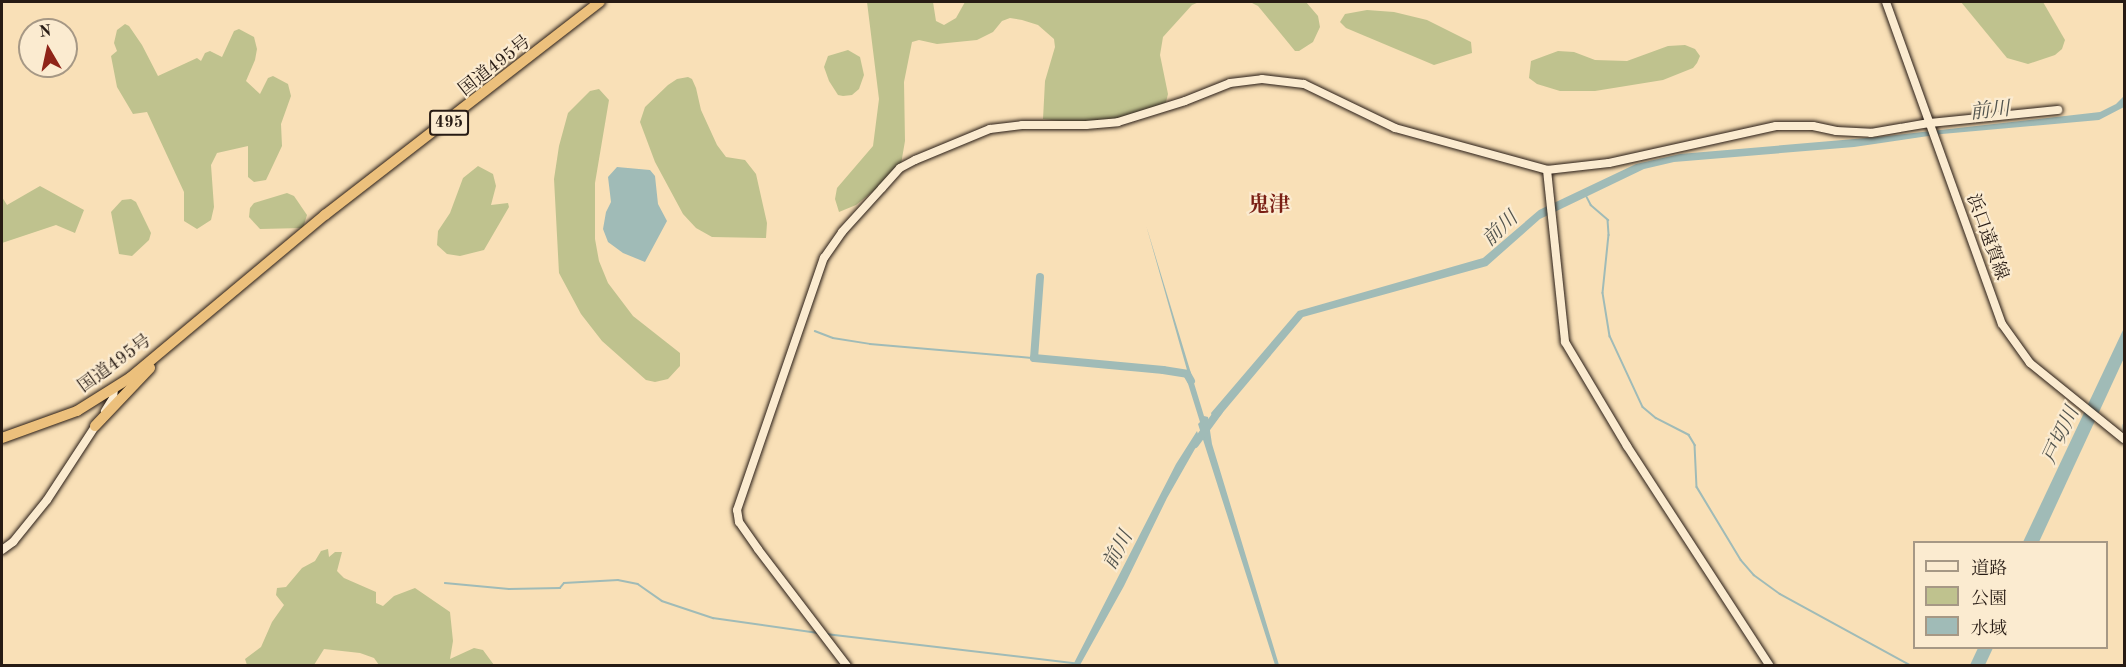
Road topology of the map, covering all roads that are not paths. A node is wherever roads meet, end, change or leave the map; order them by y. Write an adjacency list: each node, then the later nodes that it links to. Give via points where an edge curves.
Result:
1 (600, 2): 7 (highway, 国道495号 / 495, via 433,129)
2 (608, 2): 7 (highway, 国道495号 / 495)
3 (1886, 2): 5 (street, 浜口遠賀線)
4 (2058, 110): 5 (street)
5 (1930, 124): 6 (street, via 1871,133 1776,126 1609,163); 14 (street, 浜口遠賀線, via 2002,324 2030,363)
6 (1547, 170): 16 (street, via 1395,128 1304,84 1262,79 1230,83 1118,122 1022,124 990,129 900,168 842,232 824,258 737,510 740,522 758,549); 17 (street, via 1565,342 1627,446)
7 (290, 245): 8 (highway, 国道495号 / 495)
8 (173, 341): 9 (highway, 国道495号 / 495); 12 (highway)
9 (114, 389): 10 (highway, 国道495号 / 495); 11 (street)
10 (89, 405): 11 (highway, via 104,403); 13 (highway, 国道495号 / 495)
11 (105, 412): 12 (street)
12 (95, 426): 15 (street, via 47,500)
13 (2, 438)
14 (2124, 439)
15 (2, 550)
16 (847, 666)
17 (1770, 666)

